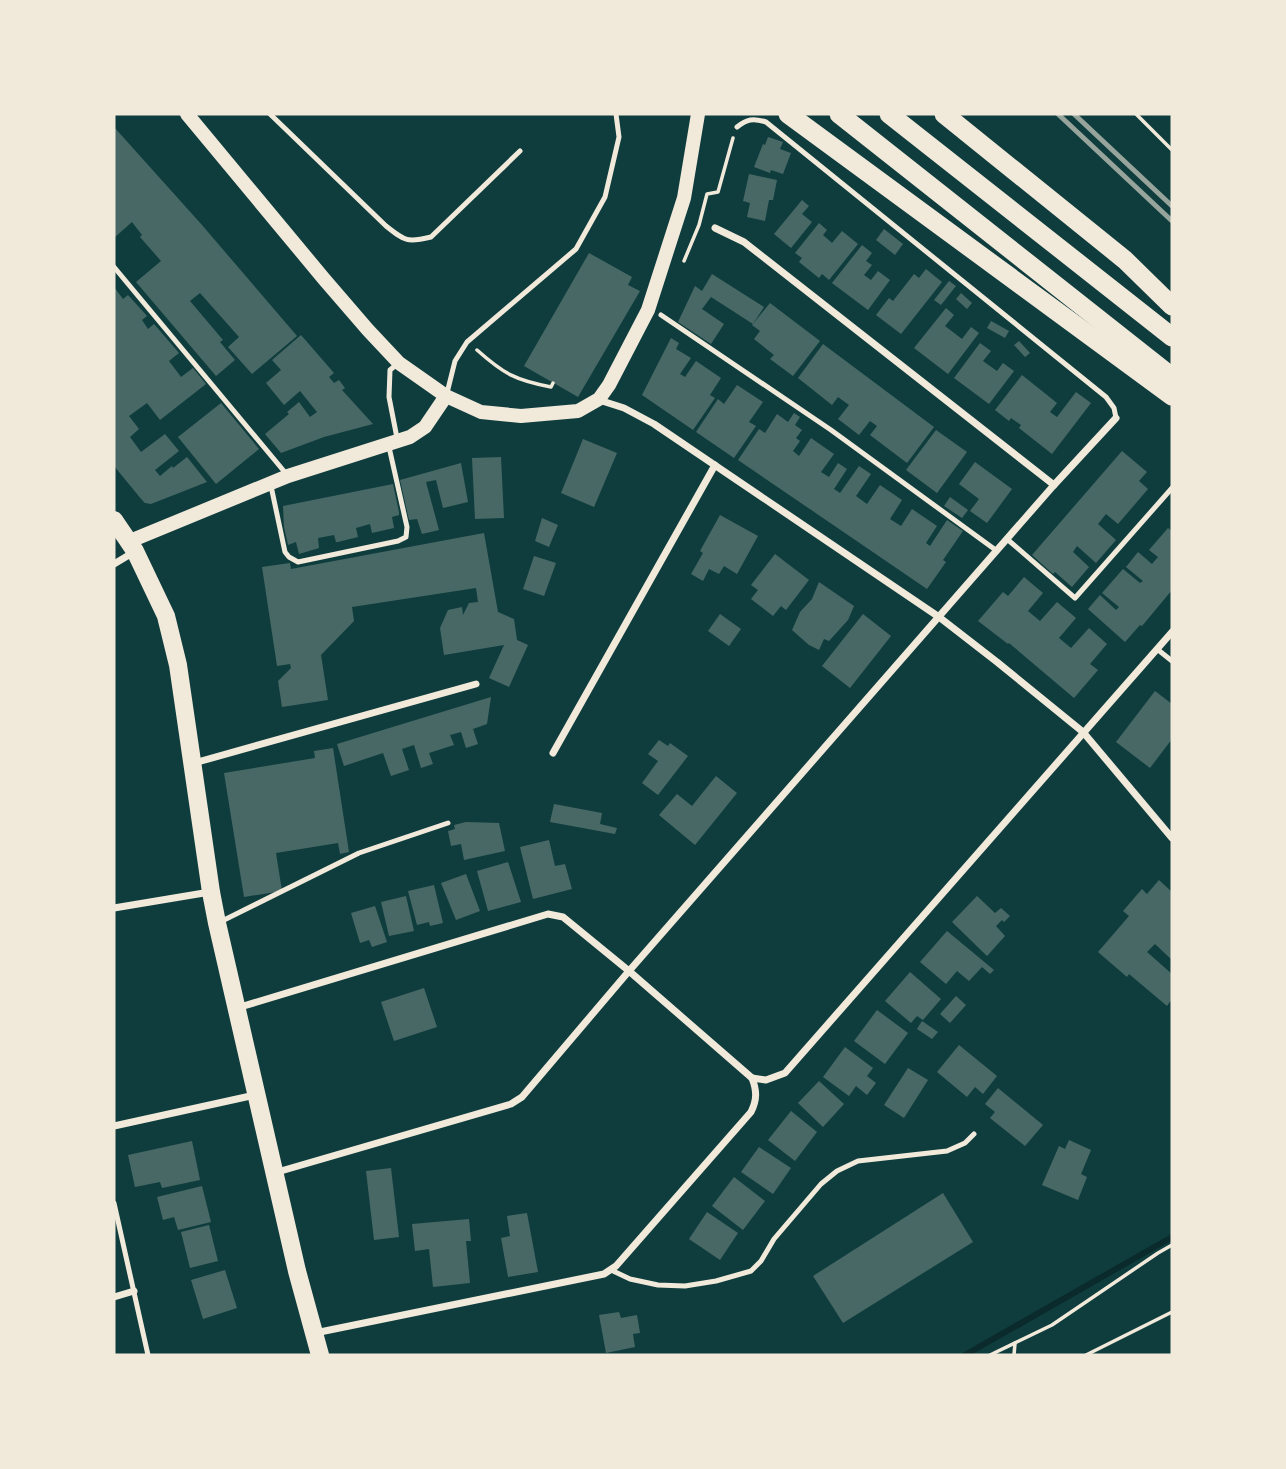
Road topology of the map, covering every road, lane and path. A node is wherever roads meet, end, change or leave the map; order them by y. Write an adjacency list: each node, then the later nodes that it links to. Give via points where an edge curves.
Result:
1 (187, 114): 20 (main road)
2 (270, 114): 12 (lane, via 404,240 431,237)
3 (616, 114): 19 (lane, via 619,137 605,197 576,249)
4 (698, 114): 25 (main road, via 684,198 648,310)
5 (788, 114): 24 (highway)
6 (839, 114): 21 (highway)
7 (890, 114): 18 (highway)
8 (944, 114): 16 (highway, via 1125,260)
9 (1136, 114): 11 (path)
10 (737, 127): 13 (path, via 718,192 707,194); 26 (lane, via 756,118 766,122 1106,397)
11 (1172, 150)
12 (520, 151)
13 (699, 225)
14 (715, 228): 31 (street, via 744,242)
15 (114, 267): 29 (lane)
16 (1172, 306)
17 (661, 315): 36 (lane, via 831,430)
18 (1172, 337)
19 (467, 342): 22 (path, via 511,376 551,387); 23 (lane, via 455,361)
20 (399, 363): 23 (main road); 27 (lane, via 390,370)
21 (1172, 377)
22 (553, 383)
23 (446, 396): 25 (main road, via 481,412 521,416 578,411); 27 (main road, via 425,427)
24 (1172, 396)
25 (598, 399): 28 (street, via 654,424)
26 (1116, 418): 31 (street)
27 (393, 443): 29 (main road); 30 (lane, via 407,527 406,537 398,541 298,562 285,552)
28 (715, 465): 38 (street); 44 (street)
29 (288, 476): 30 (main road)
30 (270, 483): 35 (main road)
31 (1054, 485): 34 (street)
32 (1172, 488): 34 (lane, via 1075,598)
33 (114, 520): 35 (main road)
34 (1007, 539): 36 (street)
35 (133, 546): 37 (street); 45 (main road, via 166,616)
36 (997, 551): 38 (street)
37 (114, 564)
38 (939, 617): 43 (street); 51 (street)
39 (1172, 632): 40 (street)
40 (1157, 649): 41 (lane); 43 (street)
41 (1172, 661)
42 (476, 684): 45 (street)
43 (1083, 732): 47 (street); 53 (street, via 785,1073)
44 (554, 753)
45 (193, 763): 48 (main road)
46 (448, 823): 50 (lane, via 359,853)
47 (1172, 838)
48 (211, 892): 49 (street); 50 (main road)
49 (114, 908)
50 (218, 923): 52 (main road)
51 (629, 971): 52 (street, via 563,917 548,914); 53 (street); 57 (street, via 512,1104)
52 (237, 1009): 54 (main road)
53 (752, 1079): 61 (street, via 757,1090 751,1112)
54 (255, 1095): 55 (street); 57 (main road)
55 (114, 1126)
56 (974, 1135): 61 (lane, via 947,1151 858,1161 837,1171 821,1184 751,1271 685,1286 630,1279)
57 (274, 1173): 65 (main road)
58 (114, 1203): 59 (lane)
59 (115, 1213): 62 (lane)
60 (1172, 1245): 66 (path, via 1052,1325)
61 (611, 1270): 65 (street)
62 (134, 1291): 63 (street); 67 (lane)
63 (114, 1297)
64 (1172, 1312): 71 (path)
65 (314, 1334): 68 (main road)
66 (1015, 1343): 69 (path); 70 (path)
67 (148, 1355)
68 (320, 1355)
69 (990, 1355)
70 (1014, 1355)
71 (1086, 1355)

